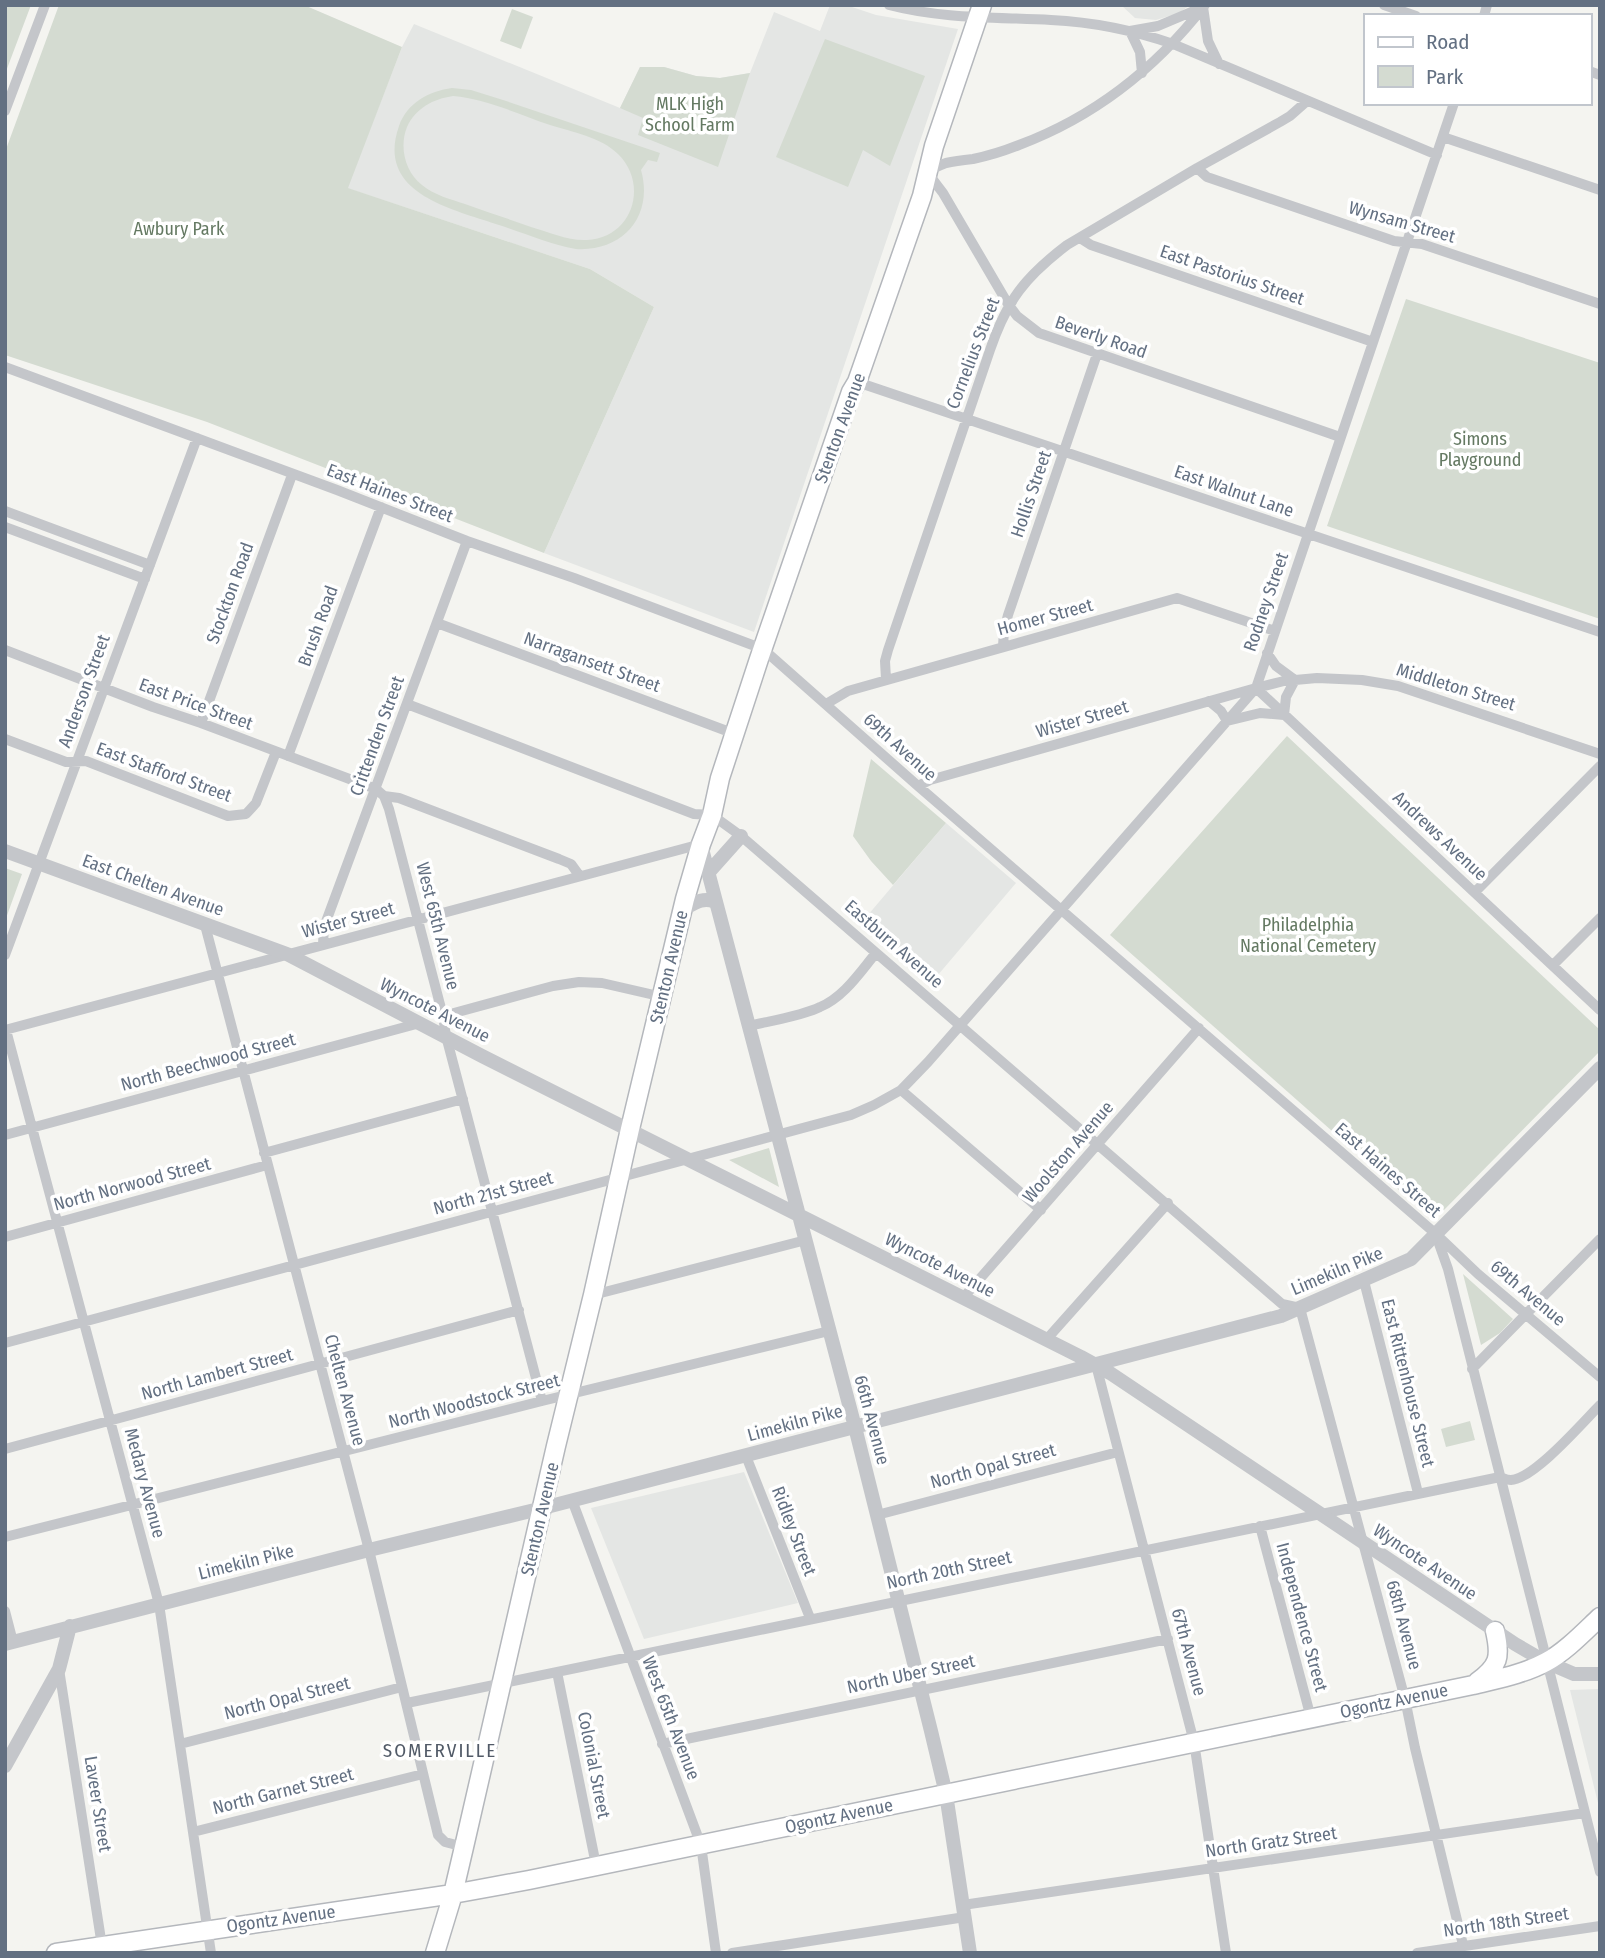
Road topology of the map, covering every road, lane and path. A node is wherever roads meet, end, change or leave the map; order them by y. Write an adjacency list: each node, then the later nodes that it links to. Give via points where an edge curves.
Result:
1 (45, 5): 13 (street)
2 (889, 5): 5 (street, via 936,15)
3 (1384, 5): 6 (street)
4 (1204, 6): 7 (street, via 1158,26); 8 (street); 9 (street, via 1209,41)
5 (980, 11): 7 (street); 17 (main road, Stenton Avenue)
6 (1410, 14)
7 (1130, 31): 8 (street); 10 (street, via 1140,52)
8 (1173, 44): 9 (street); 10 (street)
9 (1219, 64): 11 (street)
10 (1142, 73): 17 (street, via 1097,107 1056,129)
11 (1307, 101): 15 (street); 16 (street, Cornelius Street, via 1285,119)
12 (1453, 105): 14 (street, Rodney Street)
13 (5, 111)
14 (1443, 137): 15 (street, Rodney Street); 18 (street)
15 (1437, 155): 20 (street, Rodney Street)
16 (1197, 168): 19 (street, Cornelius Street); 20 (street, Wynsam Street, via 1207,177)
17 (927, 172): 21 (street, Beverly Road); 26 (main road, Stenton Avenue)
18 (1600, 190)
19 (1080, 238): 21 (street, Cornelius Street, via 1033,273); 23 (street, East Pastorius Street)
20 (1407, 242): 22 (street, Wynsam Street); 23 (street, Rodney Street)
21 (1008, 304): 24 (street, Beverly Road, via 1039,334); 27 (street, Cornelius Street)
22 (1600, 304)
23 (1373, 342): 28 (street, Rodney Street)
24 (1097, 354): 28 (street, Beverly Road); 30 (street, Hollis Street)
25 (5, 368): 29 (street, East Haines Street)
26 (857, 382): 27 (street, East Walnut Lane); 43 (main road, Stenton Avenue)
27 (966, 419): 30 (street, East Walnut Lane); 46 (street, Cornelius Street, via 888,650)
28 (1340, 437): 35 (street, Rodney Street)
29 (197, 438): 31 (street, East Haines Street); 37 (street, Anderson Street)
30 (1064, 452): 35 (street, East Walnut Lane); 42 (street, Hollis Street, via 1008,615)
31 (292, 475): 32 (street, East Haines Street); 55 (street, Stockton Road)
32 (381, 507): 36 (street, East Haines Street); 60 (street, Brush Road)
33 (5, 511): 37 (street)
34 (5, 527): 38 (street)
35 (1308, 535): 40 (street, Rodney Street); 41 (street, East Walnut Lane)
36 (467, 541): 39 (street, Crittenden Street); 43 (street, East Haines Street)
37 (150, 565): 38 (street, Anderson Street)
38 (145, 579): 48 (street, Anderson Street)
39 (437, 623): 51 (street, Crittenden Street); 56 (street, Narragansett Street)
40 (1275, 631): 42 (street, Homer Street, via 1177,598); 45 (street, Rodney Street)
41 (1600, 632)
42 (1003, 646): 46 (street, Homer Street)
43 (763, 649): 52 (street, 69th Avenue); 56 (main road, Stenton Avenue)
44 (5, 650): 48 (street, East Price Street)
45 (1268, 653): 47 (street); 49 (street, Rodney Street)
46 (886, 680): 52 (street, Homer Street, via 848,691)
47 (1294, 680): 49 (street, Middleton Street); 53 (street); 59 (street, Middleton Street, via 1336,678 1398,686)
48 (105, 687): 55 (street, East Price Street); 61 (street, Anderson Street)
49 (1256, 688): 50 (street, Wister Street); 53 (street, Andrews Avenue); 54 (street, Rodney Street)
50 (1209, 701): 54 (street); 63 (street, Wister Street)
51 (407, 704): 64 (street, Crittenden Street); 65 (street, Eastburn Avenue, via 694,814)
52 (826, 704): 63 (street, 69th Avenue)
53 (1284, 715): 54 (street, via 1250,714); 73 (street, Andrews Avenue)
54 (1227, 721): 75 (street, Rodney Street)
55 (201, 723): 58 (street, East Price Street)
56 (735, 734): 65 (main road, Stenton Avenue)
57 (5, 740): 61 (street, East Stafford Street)
58 (276, 752): 60 (street, East Price Street); 61 (street, East Stafford Street, via 256,803 239,816 228,816 86,761)
59 (1600, 754)
60 (288, 756): 64 (street, East Price Street)
61 (77, 762): 69 (street, Anderson Street)
62 (1600, 766): 73 (street)
63 (918, 786): 70 (street, 69th Avenue)
64 (380, 793): 72 (street, East Price Street, via 559,859); 78 (street, West 65th Avenue, via 390,809); 80 (street, Crittenden Street, via 324,927)
65 (712, 815): 66 (street, Eastburn Avenue); 67 (main road, Stenton Avenue)
66 (741, 836): 71 (street); 81 (street, Eastburn Avenue)
67 (701, 844): 71 (street, 66th Avenue); 72 (street, Wister Street); 76 (main road, Stenton Avenue)
68 (5, 851): 69 (street, East Chelten Avenue)
69 (39, 864): 79 (street, East Chelten Avenue); 83 (street, Anderson Street)
70 (1015, 870): 75 (street, East Haines Street)
71 (708, 873): 74 (street, 66th Avenue)
72 (579, 875): 78 (street, Wister Street)
73 (1475, 891): 84 (street, Andrews Avenue)
74 (715, 902): 76 (street, via 702,900); 91 (street, 66th Avenue)
75 (1060, 909): 90 (street, Rodney Street); 92 (street, East Haines Street)
76 (682, 910): 86 (main road, Stenton Avenue)
77 (1600, 918): 84 (street)
78 (418, 919): 80 (street, Wister Street); 88 (street, West 65th Avenue)
79 (205, 925): 82 (street, East Chelten Avenue); 85 (street, Chelten Avenue)
80 (323, 944): 82 (street, Wister Street)
81 (876, 953): 90 (street, Eastburn Avenue); 91 (street, via 837,997 820,1007)
82 (287, 954): 85 (street, Wister Street); 89 (street, Wyncote Avenue)
83 (5, 956)
84 (1553, 965): 87 (street, Andrews Avenue)
85 (217, 972): 93 (street, Wister Street); 96 (street, Chelten Avenue)
86 (663, 997): 88 (street, via 579,982); 100 (main road, Stenton Avenue)
87 (1600, 1010)
88 (443, 1016): 94 (street, West 65th Avenue)
89 (420, 1023): 94 (street, Wyncote Avenue); 96 (street, North Beechwood Street)
90 (961, 1025): 97 (street, North 21st Street); 103 (street, Eastburn Avenue)
91 (749, 1026): 101 (street, 66th Avenue)
92 (1199, 1028): 103 (street, Woolston Avenue); 113 (street, East Haines Street)
93 (6, 1030): 99 (street, Medary Avenue)
94 (446, 1036): 98 (street, West 65th Avenue); 100 (street, Wyncote Avenue)
95 (1600, 1068): 113 (street, Limekiln Pike)
96 (242, 1071): 99 (street, North Beechwood Street); 104 (street, Chelten Avenue)
97 (901, 1090): 101 (street, North 21st Street, via 851,1115); 109 (street)
98 (463, 1099): 104 (street); 110 (street, West 65th Avenue)
99 (32, 1128): 102 (street, North Beechwood Street); 112 (street, Medary Avenue)
100 (630, 1129): 105 (street, Wyncote Avenue); 107 (main road, Stenton Avenue)
101 (777, 1134): 105 (street, North 21st Street); 111 (street, 66th Avenue)
102 (5, 1135)
103 (1098, 1144): 108 (street, Eastburn Avenue); 109 (street, Woolston Avenue)
104 (264, 1153): 106 (street, Chelten Avenue)
105 (688, 1159): 107 (street, North 21st Street); 111 (street, Wyncote Avenue)
106 (267, 1165): 112 (street, North Norwood Street); 117 (street, Chelten Avenue)
107 (620, 1177): 110 (street, North 21st Street); 119 (main road, Stenton Avenue)
108 (1168, 1203): 121 (street, Eastburn Avenue, via 1283,1304); 126 (street)
109 (1041, 1210): 120 (street, Woolston Avenue)
110 (492, 1211): 117 (street, North 21st Street); 122 (street, West 65th Avenue)
111 (799, 1215): 116 (street, 66th Avenue); 120 (street, Wyncote Avenue)
112 (57, 1223): 114 (street, North Norwood Street); 124 (street, Medary Avenue)
113 (1436, 1234): 118 (street, Limekiln Pike, via 1411,1259); 123 (street, 69th Avenue); 130 (street, East Haines Street)
114 (5, 1237)
115 (1600, 1238): 123 (street)
116 (806, 1240): 119 (street); 125 (street, 66th Avenue)
117 (294, 1265): 124 (street, North 21st Street); 128 (street, Chelten Avenue)
118 (1364, 1281): 121 (street, Limekiln Pike); 142 (street, East Rittenhouse Street)
119 (593, 1295): 132 (main road, Stenton Avenue)
120 (963, 1298): 126 (street, Wyncote Avenue)
121 (1300, 1308): 129 (street, Limekiln Pike); 145 (street, 68th Avenue)
122 (519, 1310): 128 (street, North Lambert Street); 133 (street, West 65th Avenue)
123 (1526, 1314): 130 (street); 131 (street, 69th Avenue)
124 (84, 1321): 127 (street, North 21st Street); 135 (street, Medary Avenue)
125 (829, 1331): 132 (street, North Woodstock Street); 136 (street, 66th Avenue)
126 (1046, 1340): 129 (street, Wyncote Avenue)
127 (5, 1343)
128 (320, 1364): 135 (street, North Lambert Street); 138 (street, Chelten Avenue)
129 (1096, 1365): 136 (street, Limekiln Pike); 139 (street, 67th Avenue); 147 (street, Wyncote Avenue)
130 (1472, 1369): 141 (street, East Haines Street)
131 (1600, 1377)
132 (570, 1395): 133 (street, North Woodstock Street); 146 (main road, Stenton Avenue)
133 (542, 1401): 138 (street, North Woodstock Street)
134 (1600, 1405): 141 (street, North 20th Street, via 1536,1467 1519,1478)
135 (111, 1421): 137 (street, North Lambert Street); 144 (street, Medary Avenue)
136 (855, 1427): 140 (street, Limekiln Pike); 148 (street, 66th Avenue)
137 (5, 1449)
138 (343, 1451): 144 (street, North Woodstock Street); 152 (street, Chelten Avenue)
139 (1118, 1452): 148 (street, North Opal Street); 153 (street, 67th Avenue)
140 (746, 1456): 143 (street, Limekiln Pike); 158 (street, Ridley Street)
141 (1500, 1477): 142 (street, North 20th Street); 164 (street, East Haines Street)
142 (1418, 1493): 145 (street, North 20th Street)
143 (572, 1500): 146 (street, Limekiln Pike); 163 (street, West 65th Avenue)
144 (134, 1505): 150 (street, North Woodstock Street); 155 (street, Medary Avenue)
145 (1353, 1507): 147 (street, North 20th Street); 151 (street, 68th Avenue)
146 (543, 1508): 152 (street, Limekiln Pike); 168 (main road, Stenton Avenue)
147 (1318, 1513): 149 (street, North 20th Street); 151 (street, Wyncote Avenue)
148 (877, 1515): 154 (street, 66th Avenue)
149 (1260, 1525): 153 (street, North 20th Street); 174 (street, Independence Street)
150 (5, 1538)
151 (1364, 1544): 160 (street, Wyncote Avenue); 172 (street, 68th Avenue)
152 (369, 1550): 155 (street, Limekiln Pike); 170 (street, Chelten Avenue)
153 (1144, 1550): 154 (street, North 20th Street); 161 (street, 67th Avenue)
154 (898, 1601): 158 (street, North 20th Street); 171 (street, 66th Avenue)
155 (159, 1604): 159 (street, Limekiln Pike); 176 (street, Medary Avenue)
156 (5, 1611): 162 (street)
157 (1600, 1617): 164 (main road, Ogontz Avenue)
158 (810, 1618): 163 (street, North 20th Street)
159 (70, 1626): 162 (street); 165 (street)
160 (1495, 1631): 164 (street, Wyncote Avenue); 169 (main road, via 1499,1650 1495,1665)
161 (1168, 1639): 171 (street, North Uber Street); 175 (street, 67th Avenue)
162 (9, 1643)
163 (629, 1656): 166 (street, North 20th Street); 177 (street, West 65th Avenue)
164 (1546, 1662): 167 (street, Wyncote Avenue, via 1574,1674); 169 (main road, Ogontz Avenue); 181 (street, East Haines Street)
165 (59, 1668): 178 (street); 193 (street, Laveer Street)
166 (557, 1672): 168 (street, North 20th Street); 186 (street, Colonial Street)
167 (1600, 1674)
168 (502, 1682): 173 (street, North 20th Street); 185 (main road, Stenton Avenue)
169 (1473, 1685): 172 (main road, Ogontz Avenue)
170 (402, 1687): 173 (street, Chelten Avenue); 176 (street, North Opal Street)
171 (920, 1690): 177 (street, North Uber Street); 180 (street, 66th Avenue)
172 (1405, 1699): 174 (main road, Ogontz Avenue); 183 (street, 68th Avenue)
173 (407, 1703): 179 (street, Chelten Avenue)
174 (1311, 1718): 175 (main road, Ogontz Avenue)
175 (1194, 1742): 180 (main road, Ogontz Avenue); 187 (street, 67th Avenue)
176 (180, 1744): 182 (street, Medary Avenue)
177 (662, 1744): 184 (street, West 65th Avenue)
178 (5, 1766)
179 (423, 1774): 182 (street, North Garnet Street); 185 (street, Chelten Avenue, via 440,1839)
180 (946, 1794): 184 (main road, Ogontz Avenue); 190 (street, 66th Avenue)
181 (1585, 1813): 183 (street, North Gratz Street); 188 (street, East Haines Street)
182 (193, 1832): 192 (street, Medary Avenue)
183 (1436, 1835): 187 (street, North Gratz Street); 194 (street, 68th Avenue)
184 (701, 1845): 186 (main road, Ogontz Avenue); 198 (street, West 65th Avenue)
185 (464, 1847): 189 (main road, Stenton Avenue)
186 (596, 1865): 189 (main road, Ogontz Avenue)
187 (1213, 1868): 190 (street, North Gratz Street); 201 (street, 67th Avenue)
188 (1600, 1872)
189 (453, 1894): 192 (main road, Ogontz Avenue); 195 (main road, Stenton Avenue)
190 (964, 1911): 199 (street, North Gratz Street); 200 (street, 66th Avenue)
191 (1600, 1926): 194 (street, North 18th Street)
192 (208, 1929): 193 (main road, Ogontz Avenue); 197 (street, Medary Avenue)
193 (102, 1946): 196 (main road, Ogontz Avenue)
194 (1464, 1949): 202 (street, North 18th Street)
195 (439, 1952)
196 (56, 1953)
197 (211, 1953)
198 (716, 1953)
199 (732, 1953)
200 (970, 1953)
201 (1226, 1953)
202 (1417, 1953)

